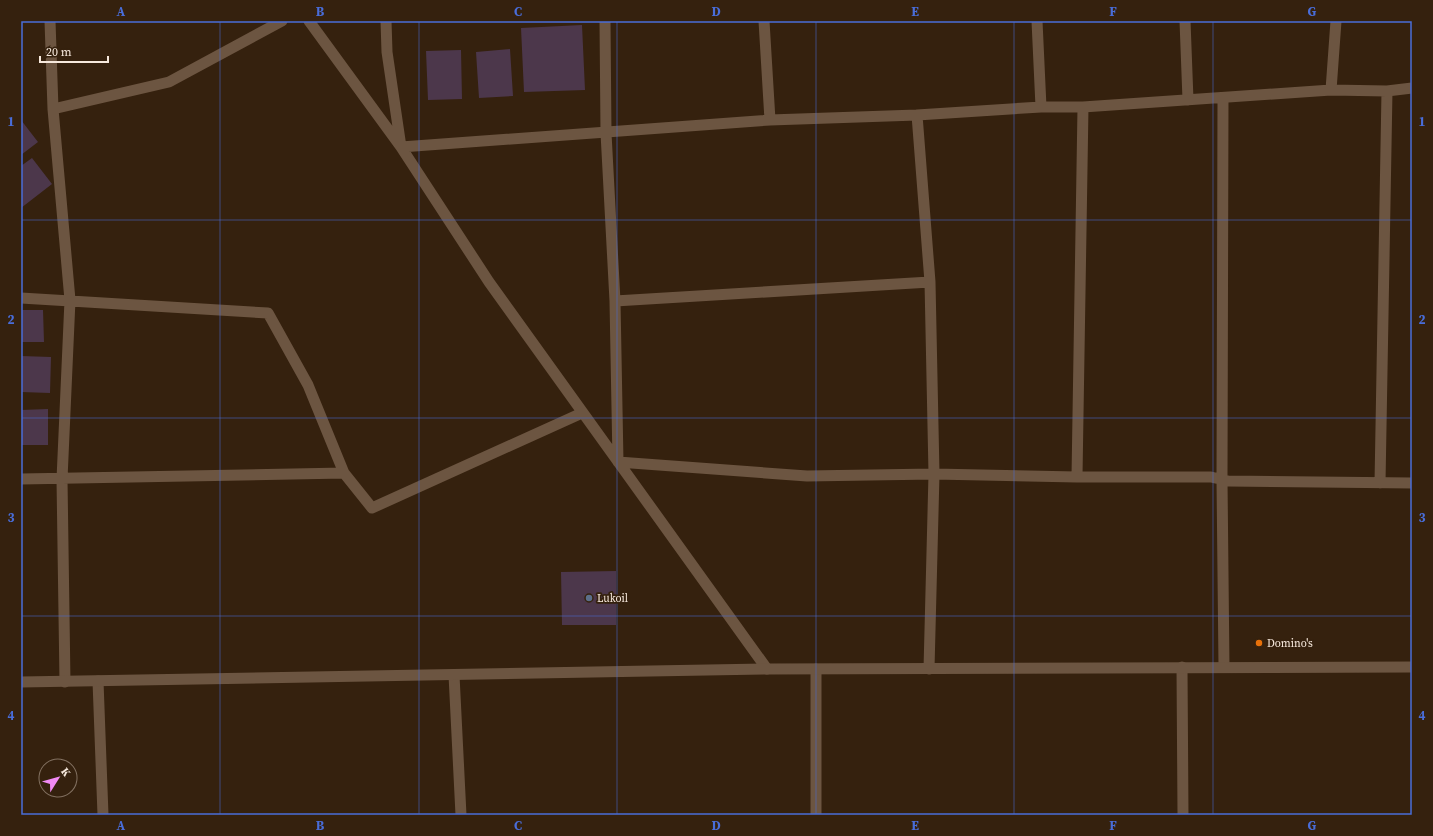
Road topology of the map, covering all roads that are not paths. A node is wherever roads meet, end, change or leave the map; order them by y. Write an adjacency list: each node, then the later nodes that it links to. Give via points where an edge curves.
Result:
1 (50, 21): 17 (street)
2 (282, 21): 17 (street, via 169,82)
3 (309, 21): 21 (street)
4 (386, 21): 21 (street, via 387,52)
5 (605, 21): 20 (street)
6 (764, 21): 19 (street)
7 (1037, 21): 15 (street)
8 (1185, 21): 14 (street)
9 (1336, 21): 11 (street)
10 (1412, 88): 12 (street)
11 (1331, 90): 12 (street); 13 (street)
12 (1387, 91): 34 (street)
13 (1223, 98): 14 (street); 33 (street)
14 (1188, 100): 16 (street)
15 (1041, 107): 16 (street); 18 (street)
16 (1083, 107): 30 (street)
17 (53, 109): 24 (street)
18 (917, 115): 19 (street); 22 (street)
19 (770, 120): 20 (street)
20 (606, 133): 21 (street); 25 (street)
21 (401, 148): 26 (street, via 489,282)
22 (930, 282): 25 (street); 29 (street)
23 (21, 298): 24 (street)
24 (70, 300): 28 (street, via 268,313 308,385); 32 (street)
25 (615, 301): 27 (street)
26 (582, 413): 27 (street); 28 (street, via 372,508)
27 (618, 462): 29 (street, via 807,476); 40 (street)
28 (344, 473): 32 (street)
29 (934, 474): 30 (street); 39 (street)
30 (1077, 477): 33 (street, via 1211,477)
31 (21, 479): 32 (street)
32 (62, 479): 45 (street)
33 (1222, 480): 34 (street); 38 (street)
34 (1380, 483): 35 (street)
35 (1412, 483)
36 (1412, 666): 38 (street)
37 (1182, 667): 38 (street); 39 (street); 49 (street)
38 (1224, 667)
39 (929, 668): 41 (street)
40 (766, 669): 41 (street); 42 (street)
41 (816, 669): 48 (street)
42 (454, 674): 43 (street); 47 (street)
43 (98, 681): 45 (street); 46 (street)
44 (21, 682): 45 (street)
45 (65, 682)
46 (103, 815)
47 (461, 815)
48 (816, 815)
49 (1183, 815)

